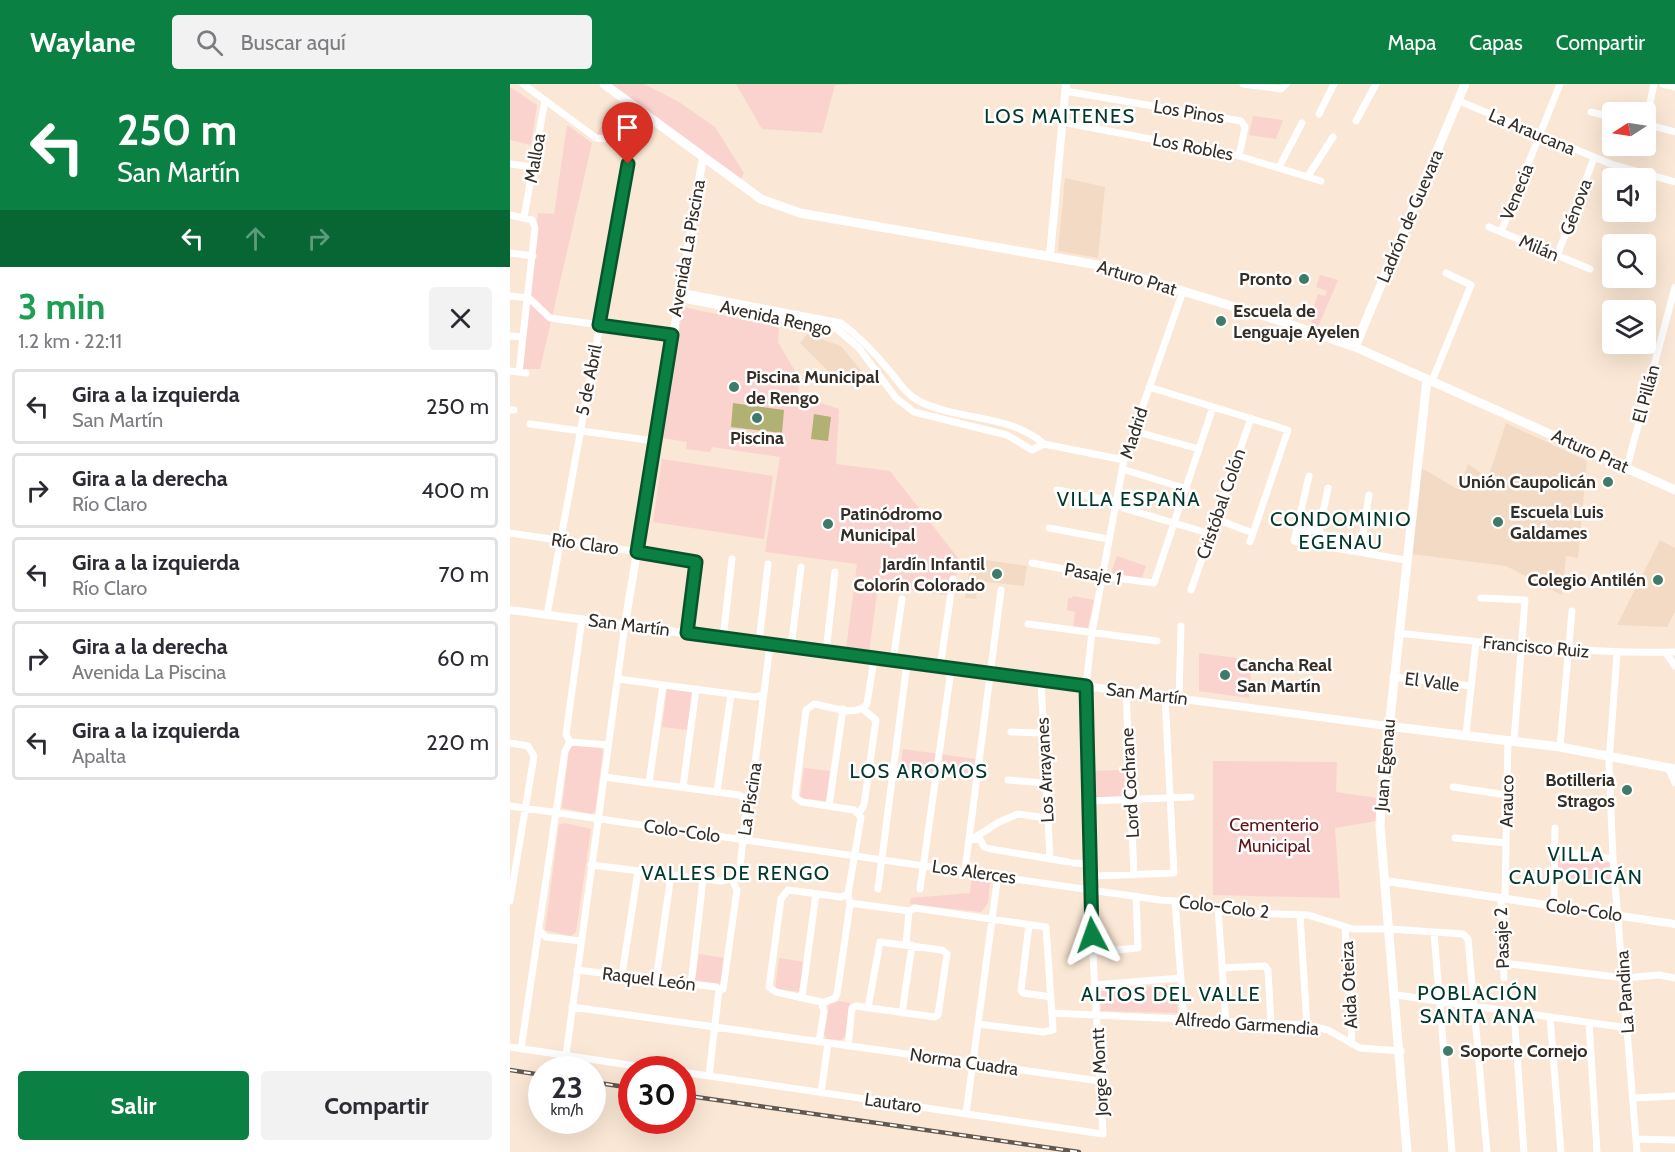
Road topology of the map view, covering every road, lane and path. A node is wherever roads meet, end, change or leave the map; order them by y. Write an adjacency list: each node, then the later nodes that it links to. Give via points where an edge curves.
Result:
1 (523, 84): 13 (street)
2 (604, 84): 16 (main road, Arturo Prat)
3 (1243, 84): 4 (street, via 1281,89)
4 (1286, 84)
5 (1334, 84): 18 (street)
6 (1376, 84): 20 (street)
7 (1465, 84): 14 (main road, Ladrón de Guevara)
8 (1560, 84): 25 (street, Venecia)
9 (1654, 84): 15 (street)
10 (1663, 84): 11 (street)
11 (1675, 87)
12 (1066, 88): 21 (street); 28 (street, Los Pinos, via 1241,121 1245,127)
13 (544, 100): 27 (street, via 597,138); 32 (street, Malloa)
14 (1459, 101): 25 (street, La Araucana); 56 (main road, Ladrón de Guevara)
15 (1650, 102)
16 (639, 110): 27 (street, 5 de Abril); 29 (main road, Arturo Prat)
17 (1591, 112): 19 (street)
18 (1319, 114)
19 (1602, 115)
20 (1356, 121)
21 (1062, 122): 28 (street, Los Robles); 42 (street)
22 (1302, 123): 33 (street)
23 (1656, 126): 24 (street)
24 (1675, 132)
25 (1540, 135): 30 (street, La Araucana); 40 (street, Venecia)
26 (1333, 137): 34 (street)
27 (633, 141): 52 (street, 5 de Abril)
28 (1239, 156): 33 (street, Los Robles)
29 (703, 157): 42 (main road, Arturo Prat, via 761,199 800,213); 49 (street, Avenida La Piscina)
30 (1594, 158): 36 (street, La Araucana); 44 (street, Génova)
31 (510, 164): 32 (street)
32 (533, 167): 38 (street, Malloa)
33 (1279, 167): 34 (street, Los Robles)
34 (1308, 176): 35 (street, Los Robles)
35 (1321, 180)
36 (1675, 182)
37 (510, 215): 38 (street)
38 (525, 217): 43 (street, via 532,220 535,228)
39 (1489, 227): 40 (street, Milán)
40 (1501, 232): 44 (street, Milán)
41 (510, 253): 43 (street)
42 (1050, 255): 48 (main road, Arturo Prat)
43 (533, 256): 51 (street)
44 (1557, 256): 45 (street, Milán)
45 (1590, 269)
46 (1446, 273): 58 (street, via 1471,285)
47 (1675, 287): 69 (street, El Pillán)
48 (1183, 291): 56 (main road, Arturo Prat); 59 (street, Madrid)
49 (679, 295): 53 (street, Avenida La Piscina); 66 (street, Avenida Rengo, via 841,323 860,337 918,401 994,422 1035,436); 66 (street, Avenida Rengo, via 837,329 859,348 896,398 914,412 1007,435 1032,450)
50 (510, 296): 51 (street)
51 (529, 298): 52 (street, via 550,318); 55 (street)
52 (599, 325): 53 (street); 64 (street, 5 de Abril)
53 (672, 335): 65 (street, Avenida La Piscina)
54 (510, 336): 55 (street)
55 (524, 338): 57 (street, via 523,372)
56 (1355, 347): 58 (main road, Arturo Prat)
57 (510, 371)
58 (1430, 380): 69 (main road, Arturo Prat); 93 (main road, Juan Egenau)
59 (1149, 387): 60 (street); 63 (street, Madrid)
60 (1213, 406): 61 (street); 67 (street)
61 (1251, 418): 78 (street, Cristóbal Colón); 84 (street, via 1288,430)
62 (530, 424): 64 (street)
63 (1134, 431): 67 (street); 68 (street, Madrid)
64 (579, 432): 65 (street); 87 (street, 5 de Abril)
65 (655, 441): 90 (street, Avenida La Piscina)
66 (1044, 444): 68 (street, Avenida Rengo)
67 (1199, 449): 73 (street)
68 (1124, 460): 70 (street, Madrid)
69 (1627, 467): 75 (main road, Arturo Prat)
70 (1122, 469): 73 (street); 77 (street, Madrid)
71 (1309, 476): 80 (street)
72 (1057, 489): 77 (street)
73 (1186, 489): 79 (street)
74 (1328, 489): 82 (street)
75 (1675, 490)
76 (1369, 495): 91 (street)
77 (1117, 502): 79 (street, via 1123,508); 86 (street, Madrid)
78 (1216, 519): 84 (street); 85 (street, Cristóbal Colón)
79 (1175, 525): 85 (street); 98 (street, Pasaje 1, via 1154,583)
80 (1296, 527): 82 (street); 89 (street, via 1294,541)
81 (1050, 528): 86 (street)
82 (1319, 532): 89 (street, via 1337,542)
83 (510, 533): 87 (street, Río Claro)
84 (1253, 533): 88 (street)
85 (1211, 534): 101 (street, Cristóbal Colón)
86 (1108, 539): 98 (street, Madrid)
87 (560, 540): 90 (street, Río Claro); 106 (street, 5 de Abril)
88 (1251, 542)
89 (1340, 549): 91 (street)
90 (637, 552): 108 (street, Avenida La Piscina); 111 (street, Río Claro, via 696,562)
91 (1360, 552): 93 (street)
92 (732, 559): 114 (street)
93 (1406, 560): 113 (main road, Juan Egenau)
94 (1032, 563): 98 (street, Pasaje 1)
95 (768, 564): 117 (street)
96 (801, 567): 120 (street)
97 (836, 572): 122 (street)
98 (1102, 576): 112 (street, Madrid)
99 (953, 579): 130 (street)
100 (1001, 590): 132 (street)
101 (1191, 590)
102 (1481, 598): 119 (street, Arauco, via 1526,600)
103 (902, 599): 127 (street)
104 (510, 610): 106 (street, San Martín)
105 (1572, 611): 121 (street)
106 (548, 615): 107 (street, San Martín)
107 (582, 619): 108 (street, San Martín); 152 (street, via 567,734)
108 (625, 624): 111 (street, San Martín); 134 (street)
109 (1028, 624): 112 (street)
110 (1181, 626): 144 (street)
111 (687, 633): 114 (street, San Martín)
112 (1092, 633): 115 (street); 137 (street, Madrid)
113 (1398, 633): 116 (street, Francisco Ruiz); 133 (main road, Juan Egenau)
114 (723, 639): 117 (street, San Martín)
115 (1157, 641)
116 (1476, 642): 119 (street, Francisco Ruiz); 138 (street)
117 (759, 643): 118 (street, San Martín)
118 (771, 645): 120 (street, San Martín); 142 (street, La Piscina)
119 (1522, 645): 121 (street, Francisco Ruiz); 151 (street, Arauco)
120 (791, 647): 122 (street, San Martín)
121 (1570, 650): 125 (street, Francisco Ruiz); 155 (street)
122 (826, 652): 126 (street, San Martín)
123 (1666, 652): 124 (street, Francisco Ruiz); 125 (street, Francisco Ruiz); 129 (street)
124 (1675, 652)
125 (1617, 654): 156 (street, La Pandina)
126 (874, 659): 127 (street, San Martín); 146 (street)
127 (893, 661): 128 (street, San Martín)
128 (908, 663): 130 (street, San Martín); 186 (street)
129 (1675, 666)
130 (940, 668): 131 (street, San Martín)
131 (951, 669): 132 (street, San Martín); 189 (street)
132 (992, 675): 135 (street, San Martín); 181 (street)
133 (1393, 677): 138 (street, El Valle); 147 (main road, Juan Egenau)
134 (618, 679): 136 (street); 154 (street)
135 (1041, 681): 137 (street, San Martín); 149 (street, Los Arrayanes)
136 (663, 685): 139 (street); 160 (street)
137 (1086, 686): 140 (street, San Martín); 171 (street, Jorge Montt)
138 (1471, 686): 150 (street)
139 (696, 689): 141 (street); 163 (street)
140 (1126, 691): 143 (street, San Martín); 170 (street, Lord Cochrane)
141 (731, 694): 142 (street); 165 (street)
142 (763, 694): 169 (street, La Piscina, via 753,783)
143 (1165, 696): 144 (street, San Martín); 168 (street)
144 (1179, 698): 147 (street, San Martín)
145 (843, 709): 146 (street); 173 (street); 173 (street, via 814,704 807,708 795,794 800,802)
146 (863, 710): 175 (street, via 876,720 864,806)
147 (1387, 726): 150 (main road, San Martín); 200 (main road, Juan Egenau, via 1380,826)
148 (1011, 732): 149 (street)
149 (1043, 733): 161 (street, Los Arrayanes)
150 (1466, 734): 151 (main road, San Martín)
151 (1511, 740): 155 (main road, San Martín); 166 (street, Arauco)
152 (570, 742): 154 (street); 176 (street, via 565,751)
153 (510, 743): 174 (street, via 528,746 533,753)
154 (608, 745): 158 (street)
155 (1560, 747): 156 (main road, San Martín)
156 (1608, 754): 157 (main road, San Martín); 188 (street, La Pandina)
157 (1671, 768): 162 (street)
158 (604, 777): 160 (street); 178 (street)
159 (1008, 780): 161 (street)
160 (649, 783): 163 (street)
161 (1045, 783): 177 (street, Los Arrayanes)
162 (1675, 783)
163 (683, 787): 165 (street)
164 (1453, 787): 166 (street)
165 (717, 792): 169 (street)
166 (1507, 795): 183 (street, Arauco)
167 (1191, 797): 168 (street)
168 (1170, 798): 170 (street); 196 (street, via 1174,873)
169 (747, 800): 182 (street, La Piscina)
170 (1130, 800): 171 (street); 196 (street, Lord Cochrane)
171 (1090, 801): 190 (street, Jorge Montt)
172 (510, 806): 174 (street, Colo-Colo)
173 (829, 806): 175 (street)
174 (525, 809): 176 (street, Colo-Colo); 208 (street)
175 (859, 813): 185 (street)
176 (557, 814): 178 (street, Colo-Colo); 221 (street)
177 (1047, 818): 181 (street, via 1018,814); 187 (street, Los Arrayanes)
178 (598, 819): 182 (street, Colo-Colo); 191 (street)
179 (1554, 828): 184 (street)
180 (1455, 838): 183 (street)
181 (972, 839): 187 (street, Los Alerces, via 980,838 984,847); 192 (street)
182 (744, 840): 185 (street, Colo-Colo); 199 (street, La Piscina, via 739,877)
183 (1506, 843): 207 (street, Arauco)
184 (1554, 850): 188 (street); 211 (street)
185 (855, 855): 186 (street, Los Alerces); 205 (street)
186 (882, 859): 189 (street, Los Alerces); 201 (street)
187 (1050, 859): 190 (street, Los Alerces)
188 (1613, 859): 215 (street, La Pandina)
189 (924, 864): 192 (street, Los Alerces); 202 (street)
190 (1092, 864): 197 (street, Jorge Montt)
191 (591, 866): 193 (street); 223 (street)
192 (965, 870): 195 (street, Los Alerces)
193 (638, 871): 194 (street); 229 (street)
194 (671, 875): 198 (street); 234 (street)
195 (998, 875): 203 (street, Los Alerces); 216 (street)
196 (1134, 875): 197 (street)
197 (1093, 876): 203 (street, Jorge Montt)
198 (703, 879): 199 (street); 235 (street)
199 (733, 880): 237 (street, via 737,890 723,989)
200 (1386, 880): 207 (street, Colo-Colo); 220 (main road, Juan Egenau)
201 (878, 889)
202 (920, 889)
203 (1092, 890): 206 (street, Colo-Colo 2); 225 (street, Jorge Montt)
204 (816, 894): 205 (street); 239 (street); 239 (street, via 790,890 782,894 768,982 773,992)
205 (848, 894): 210 (street)
206 (1136, 896): 209 (street, Colo-Colo 2); 225 (street, via 1139,946 1134,950)
207 (1503, 898): 211 (street, Colo-Colo); 226 (street, Pasaje 2)
208 (510, 901)
209 (1175, 901): 212 (street, Colo-Colo 2); 230 (street)
210 (850, 903): 213 (street); 242 (street, via 837,994)
211 (1554, 906): 215 (street, Colo-Colo)
212 (1218, 908): 214 (street, Colo-Colo 2, via 1247,914); 227 (street)
213 (909, 911): 216 (street, via 915,908); 224 (street)
214 (1300, 915): 219 (street, Colo-Colo 2); 256 (street)
215 (1619, 915): 217 (street, Colo-Colo); 232 (street, La Pandina)
216 (992, 919): 218 (street); 254 (street)
217 (1675, 924)
218 (1029, 925): 240 (street, via 1046,927 1048,931); 240 (street, via 1021,990)
219 (1346, 927): 220 (street, Colo-Colo 2); 261 (street, Aida Oteiza)
220 (1390, 928): 222 (street, Colo-Colo 2); 238 (main road, Juan Egenau)
221 (540, 931): 223 (street, via 546,937); 264 (street)
222 (1434, 933): 241 (street); 243 (street, Colo-Colo 2, via 1463,934 1468,939)
223 (581, 941): 228 (street)
224 (909, 945): 245 (street, via 878,944); 247 (street); 247 (street, via 947,954 938,1016)
225 (1093, 952): 236 (street, Jorge Montt)
226 (1503, 963): 231 (street, Pasaje 2); 232 (street)
227 (1222, 968): 252 (street); 255 (street, via 1265,966)
228 (577, 970): 229 (street, Raquel León); 244 (street)
229 (622, 975): 234 (street, Raquel León)
230 (1181, 978): 236 (street); 251 (street)
231 (1504, 978)
232 (1624, 978): 233 (street); 258 (street, La Pandina)
233 (1675, 978)
234 (656, 980): 235 (street, Raquel León)
235 (691, 984): 237 (street, Raquel León)
236 (1095, 985): 249 (street, Jorge Montt)
237 (719, 990): 257 (street)
238 (1396, 995): 241 (street); 265 (main road, Juan Egenau)
239 (802, 997): 242 (street, via 817,999)
240 (1051, 997): 248 (street)
241 (1440, 1001): 243 (street); 279 (street)
242 (822, 1004): 259 (street)
243 (1475, 1006): 246 (street); 280 (street)
244 (572, 1007): 257 (street, Norma Cuadra); 266 (street)
245 (868, 1008): 247 (street); 262 (street, via 852,1008)
246 (1514, 1012): 250 (street); 281 (street)
247 (903, 1013)
248 (1052, 1013): 249 (street, Alfredo Garmendia); 254 (street, via 1050,1032)
249 (1096, 1016): 251 (street, Alfredo Garmendia); 270 (street, Jorge Montt)
250 (1550, 1017): 253 (street); 282 (street)
251 (1184, 1020): 252 (street, Alfredo Garmendia)
252 (1226, 1022): 255 (street, Alfredo Garmendia)
253 (1589, 1023): 258 (street); 283 (street)
254 (978, 1024): 267 (street)
255 (1271, 1024): 256 (street, Alfredo Garmendia)
256 (1307, 1025): 261 (street, Alfredo Garmendia, via 1322,1027)
257 (716, 1027): 259 (street, Norma Cuadra); 269 (street)
258 (1628, 1029): 273 (street, La Pandina)
259 (819, 1042): 260 (street, Norma Cuadra)
260 (828, 1043): 262 (street, Norma Cuadra); 271 (street)
261 (1352, 1044): 265 (street, Alfredo Garmendia)
262 (848, 1046): 267 (street, Norma Cuadra)
263 (510, 1047): 264 (street)
264 (521, 1049): 266 (street)
265 (1401, 1051): 278 (main road, Juan Egenau)
266 (566, 1056)
267 (973, 1063): 270 (street, Norma Cuadra); 274 (street)
268 (696, 1074): 269 (street, Lautaro)
269 (709, 1076): 271 (street, Lautaro)
270 (1100, 1081): 275 (street, Jorge Montt)
271 (821, 1093): 274 (street, Lautaro)
272 (1675, 1096): 273 (street)
273 (1633, 1098): 276 (street, La Pandina)
274 (966, 1114): 275 (street, Lautaro)
275 (1103, 1134)
276 (1636, 1139): 277 (street); 284 (street, La Pandina)
277 (1675, 1140)
278 (1407, 1152)
279 (1452, 1152)
280 (1487, 1152)
281 (1524, 1152)
282 (1561, 1152)
283 (1597, 1152)
284 (1637, 1152)

